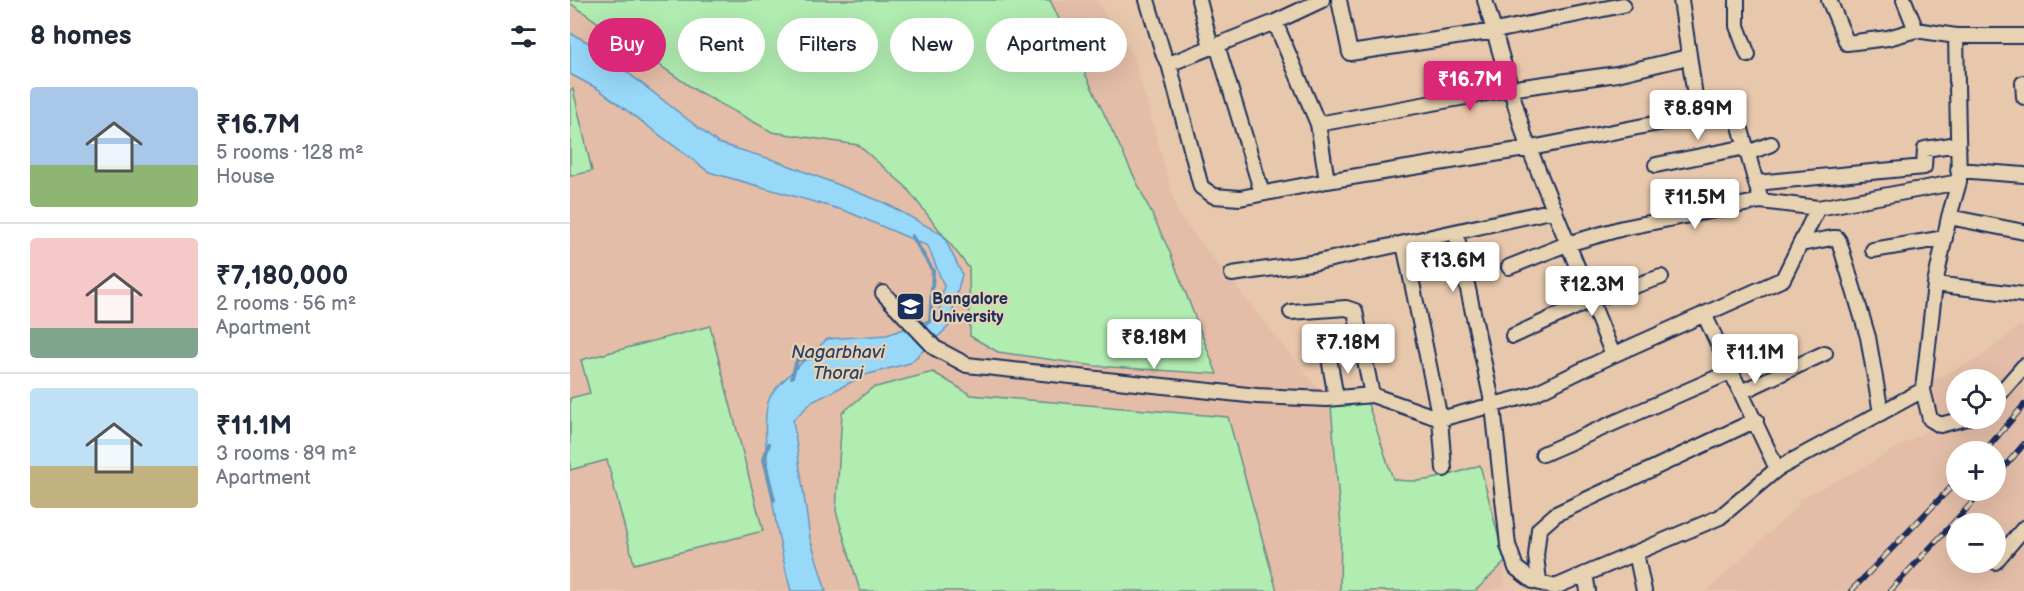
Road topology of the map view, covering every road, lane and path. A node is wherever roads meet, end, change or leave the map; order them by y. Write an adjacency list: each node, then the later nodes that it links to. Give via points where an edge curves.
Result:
1 (1147, 0): 19 (street)
2 (1199, 0): 16 (street)
3 (1322, 0): 11 (street)
4 (1339, 0): 13 (street, via 1350,53)
5 (1485, 0): 13 (street)
6 (1681, 0): 18 (street)
7 (1737, 0): 17 (street, via 1737,26)
8 (1829, 0): 12 (street, via 1847,43)
9 (1904, 0): 12 (street)
10 (1623, 5): 13 (street)
11 (1275, 22): 16 (street); 22 (street)
12 (1916, 30): 14 (street)
13 (1494, 31): 20 (street)
14 (1956, 36): 15 (street); 24 (street)
15 (2024, 36)
16 (1214, 46): 19 (street); 32 (street)
17 (1748, 55)
18 (1688, 57): 20 (street, via 1617,75); 21 (street)
19 (1169, 63): 32 (street, via 1201,187 1227,199)
20 (1509, 89): 22 (street); 25 (street)
21 (1696, 103)
22 (1318, 124): 30 (street)
23 (1771, 144): 26 (street)
24 (1958, 144): 29 (street); 31 (street, via 1925,149 1924,166)
25 (1531, 148): 26 (street, via 1735,108); 30 (street); 35 (street)
26 (1747, 150): 27 (street); 31 (street)
27 (1656, 165)
28 (2024, 175): 29 (street)
29 (1959, 176): 34 (street); 36 (street)
30 (1327, 181): 32 (street)
31 (1756, 183): 33 (street)
32 (1262, 193)
33 (1761, 201): 34 (street); 41 (street, via 1623,228)
34 (1818, 208): 42 (street)
35 (1555, 210): 38 (street); 41 (street)
36 (1949, 217): 37 (street); 39 (street)
37 (2024, 232)
38 (1456, 233): 40 (street); 64 (street)
39 (1945, 238): 43 (street); 47 (street)
40 (1404, 244): 45 (street); 66 (street)
41 (1567, 244): 44 (street); 50 (street)
42 (1801, 244): 52 (street, via 1783,279); 65 (street, via 1832,238 1839,241 1868,337)
43 (1873, 250)
44 (1509, 267)
45 (1232, 274)
46 (1661, 277): 50 (street)
47 (1935, 284): 49 (street); 60 (street)
48 (883, 293): 63 (street, via 935,348 967,365 1257,396)
49 (2024, 295)
50 (1589, 302): 53 (street); 55 (street)
51 (1291, 312): 62 (street, via 1346,308 1355,311)
52 (1704, 314): 55 (street); 58 (street)
53 (1513, 336)
54 (1825, 353): 61 (street)
55 (1612, 355): 64 (street, via 1531,395)
56 (1329, 358): 63 (street)
57 (2024, 366): 59 (street)
58 (1730, 372): 61 (street); 69 (street)
59 (2006, 386)
60 (1923, 390): 65 (street); 68 (street, via 1930,419 1940,425)
61 (1741, 392): 67 (street)
62 (1372, 395): 63 (street); 66 (street)
63 (1336, 398)
64 (1493, 406): 66 (street); 76 (street, via 1508,545 1516,568)
65 (1881, 413): 71 (street)
66 (1440, 419): 70 (street)
67 (1756, 420): 71 (street); 76 (street, via 1556,514 1539,529)
68 (1946, 423)
69 (1543, 454)
70 (1444, 469)
71 (1777, 469): 74 (street, via 1720,517)
72 (2024, 528): 73 (street)
73 (2006, 549)
74 (1636, 553): 75 (street); 79 (street)
75 (1585, 574): 77 (street); 78 (street)
76 (1539, 580): 77 (street)
77 (1556, 589)
78 (1588, 591)
79 (1644, 591)

